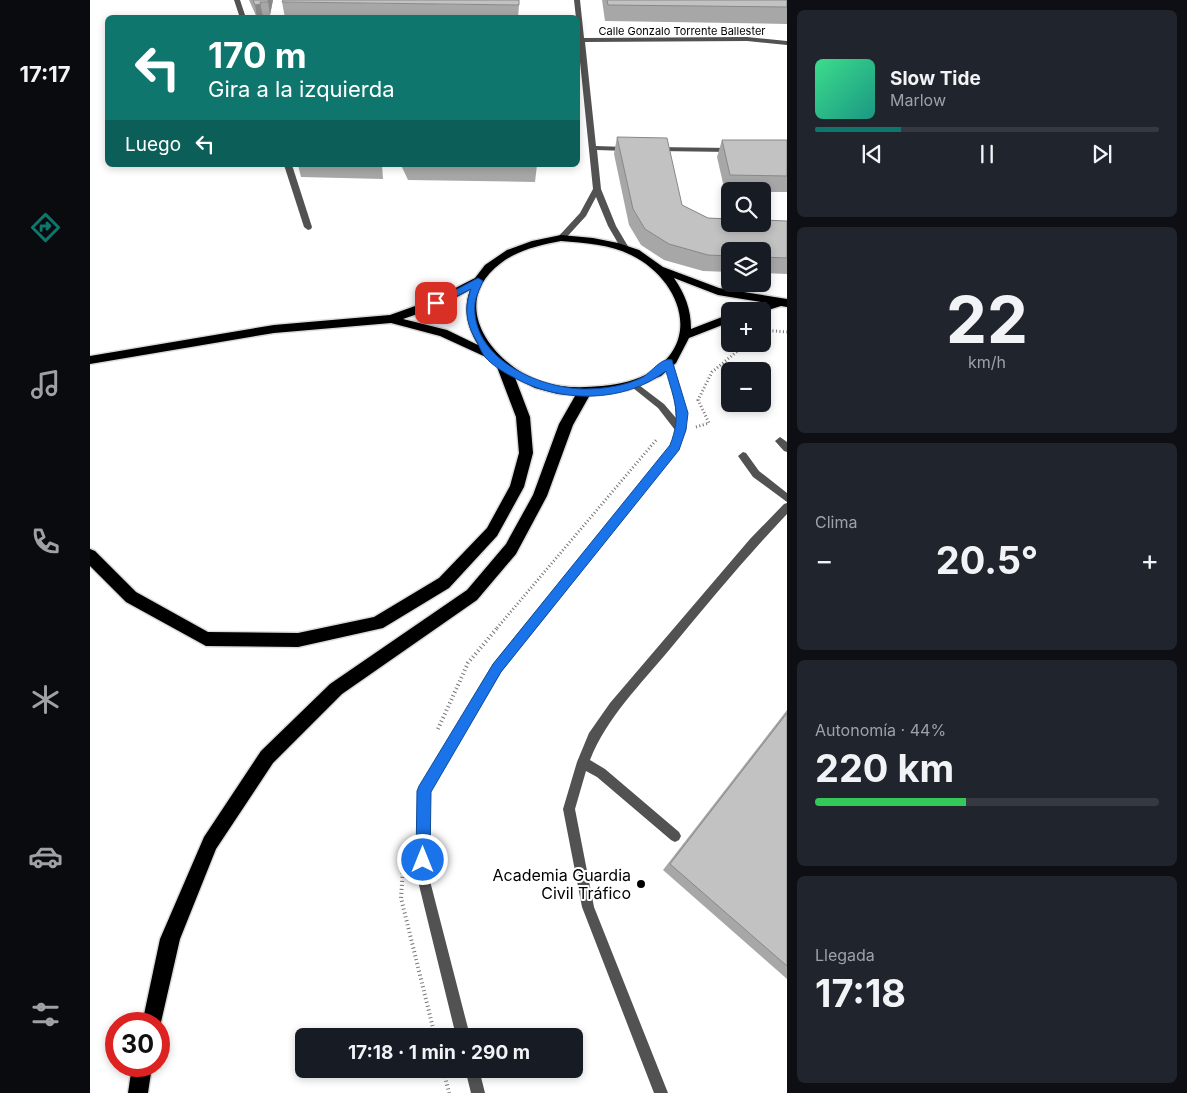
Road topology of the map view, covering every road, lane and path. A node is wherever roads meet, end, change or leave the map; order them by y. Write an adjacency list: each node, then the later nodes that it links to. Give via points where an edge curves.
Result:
1 (237, 0): 3 (street)
2 (577, 0): 4 (street)
3 (242, 15)
4 (578, 15)
5 (580, 40): 6 (street, Calle Gonzalo Torrente Ballester, via 747,39); 7 (street)
6 (787, 43)
7 (592, 148): 8 (street); 12 (street)
8 (637, 149)
9 (646, 149): 10 (street)
10 (740, 150)
11 (289, 167): 13 (street)
12 (597, 189): 14 (street, via 583,214); 15 (street)
13 (308, 227)
14 (561, 238): 15 (main road, via 594,240); 17 (main road, via 535,242 511,251)
15 (625, 248): 16 (main road)
16 (661, 270): 18 (main road, via 718,291); 23 (main road, via 678,290 686,312)
17 (478, 281): 19 (main road, via 436,303); 25 (main road, via 471,303 473,326)
18 (783, 303)
19 (392, 318): 25 (main road, via 443,333); 26 (main road, via 274,329)
20 (721, 321): 23 (main road)
21 (771, 331): 22 (path)
22 (787, 332)
23 (686, 335): 27 (main road)
24 (736, 352): 31 (path, via 712,372 698,400 709,423)
25 (488, 354): 28 (main road)
26 (95, 359)
27 (668, 363): 29 (main road, via 648,379); 31 (street, via 682,413)
28 (504, 367): 30 (main road, via 528,381 555,390); 35 (highway, via 523,417 526,453 517,487 492,532 444,583 377,623 298,640 206,639 132,597)
29 (632, 384): 30 (main road, via 618,390); 31 (street, via 661,406)
30 (584, 393): 38 (highway, via 566,424 540,496 511,549 472,595 336,689 268,757 210,843 170,939)
31 (681, 430): 39 (street, via 675,447 497,668 424,791 423,877)
32 (743, 456): 33 (street, via 756,474)
33 (787, 498)
34 (787, 507): 36 (street, via 614,707 593,737)
35 (90, 556)
36 (582, 762): 37 (street, via 601,773); 46 (street, via 569,809 588,907)
37 (675, 836)
38 (155, 1012)
39 (461, 1028)
40 (140, 1077): 43 (highway)
41 (445, 1078): 44 (path)
42 (474, 1078): 45 (street)
43 (138, 1093)
44 (449, 1093)
45 (478, 1093)
46 (661, 1093)

